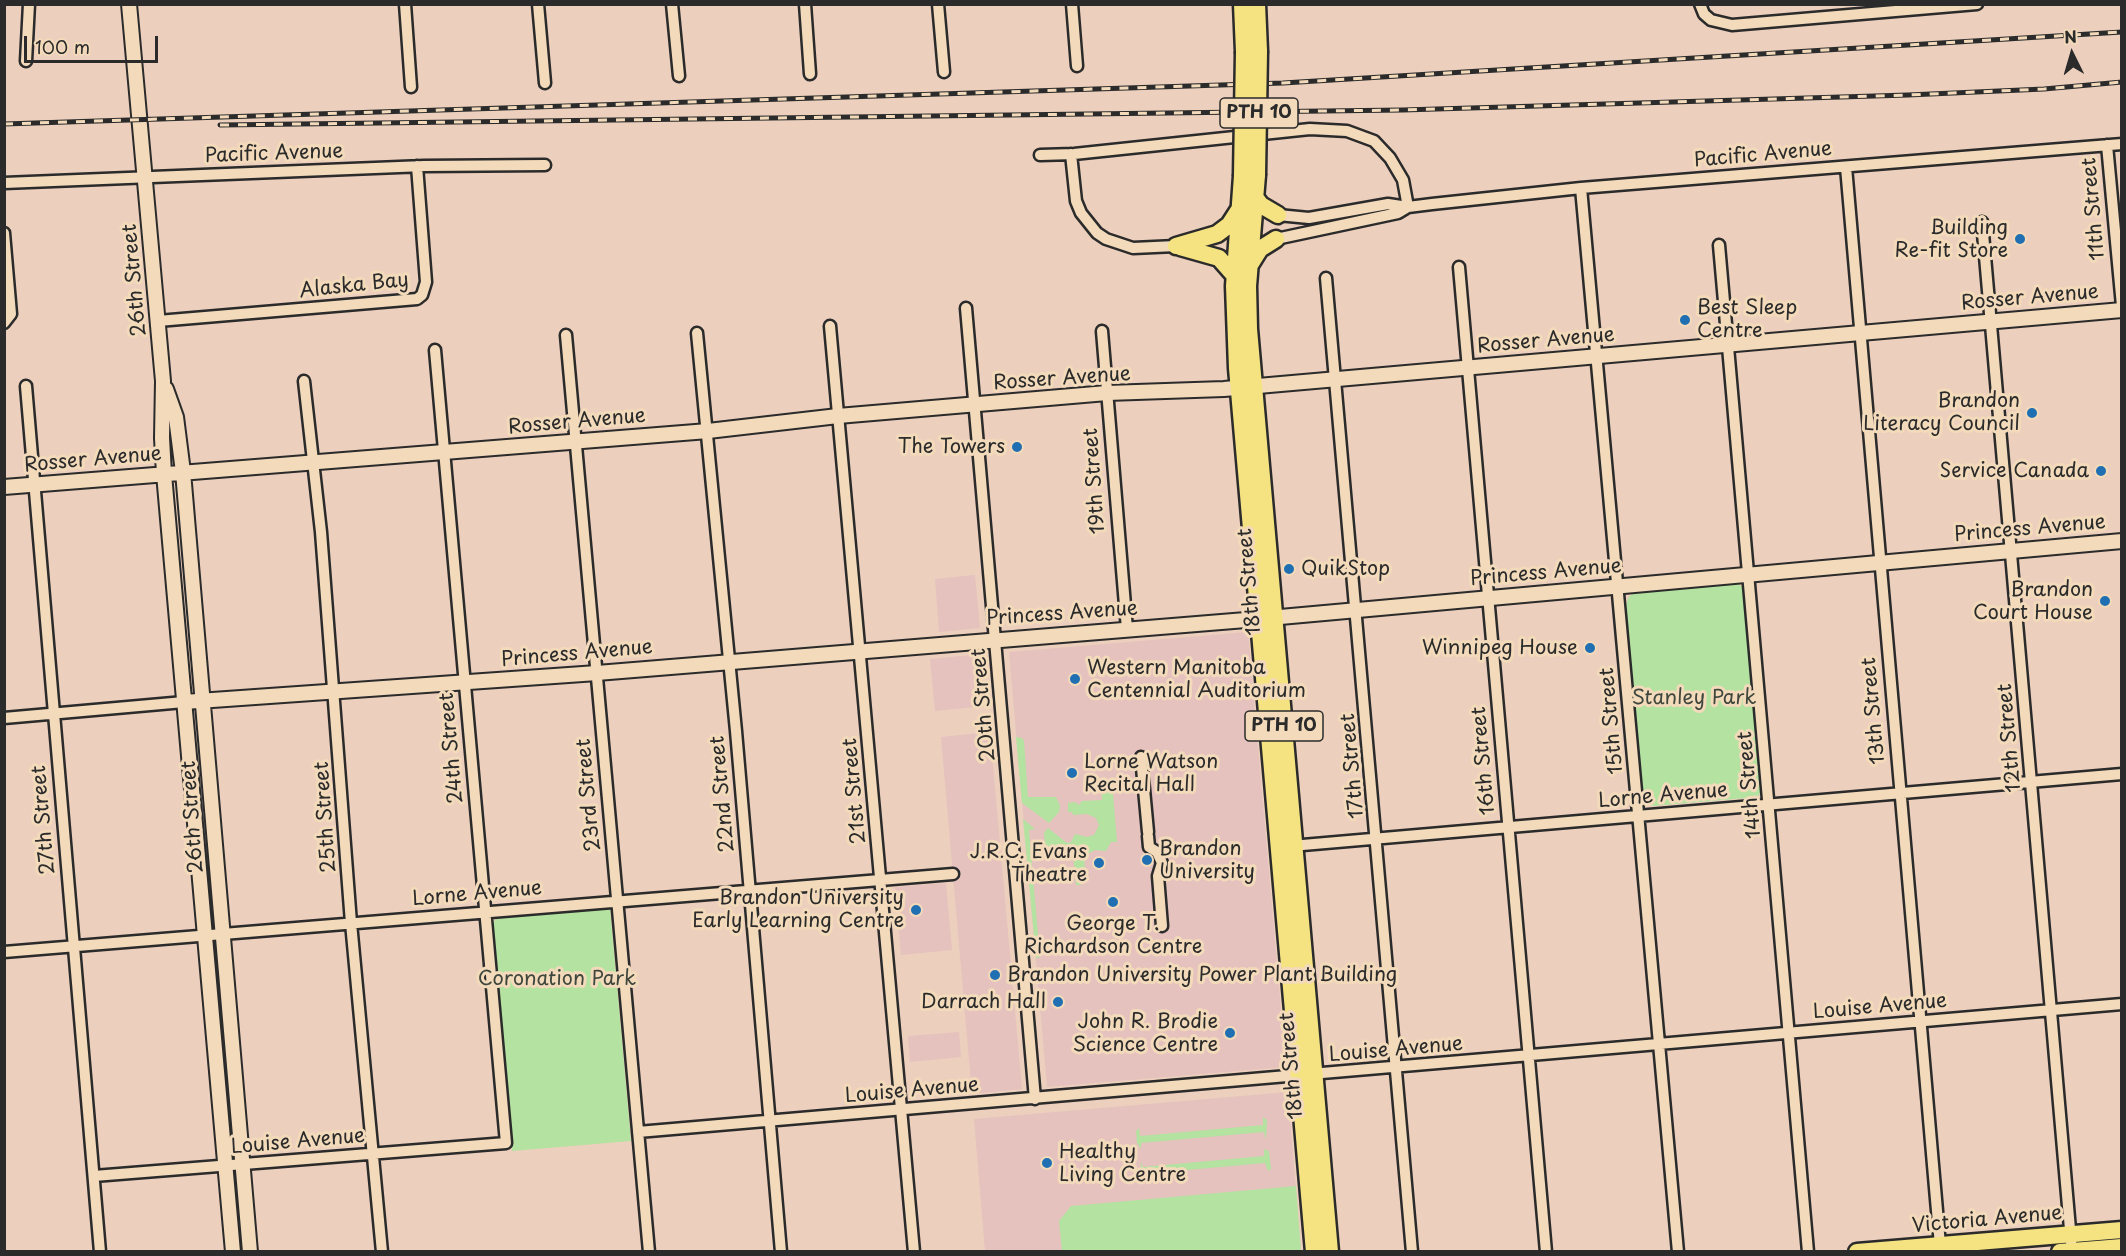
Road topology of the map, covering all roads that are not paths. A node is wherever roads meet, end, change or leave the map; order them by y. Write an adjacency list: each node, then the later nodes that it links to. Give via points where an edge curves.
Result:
1 (29, 4): 17 (street)
2 (129, 4): 31 (street, 26th Street)
3 (405, 4): 23 (street)
4 (538, 4): 22 (street)
5 (672, 4): 21 (street)
6 (805, 4): 20 (street)
7 (938, 4): 19 (street)
8 (1072, 4): 18 (street)
9 (1242, 4): 16 (main road, PTH 10)
10 (1257, 4): 16 (main road, PTH 10)
11 (1700, 4): 15 (street, via 1704,14 1732,26)
12 (1832, 4): 15 (street)
13 (1977, 4): 14 (street)
14 (1964, 5): 15 (street)
15 (1833, 16)
16 (1251, 51): 32 (main road, 18th Street / PTH 10, bridge)
17 (26, 61)
18 (1077, 66)
19 (944, 72)
20 (810, 74)
21 (679, 76)
22 (544, 83)
23 (411, 87)
24 (2121, 144): 25 (street, Pacific Avenue)
25 (2107, 145): 30 (street, Pacific Avenue); 49 (street, 11th Street)
26 (1071, 154): 27 (street); 36 (street, via 1310,129 1347,131 1374,141 1390,158 1403,180); 43 (street, via 1076,201 1097,233 1133,248)
27 (1040, 155)
28 (545, 165): 29 (street, Pacific Avenue)
29 (417, 166): 31 (street, Pacific Avenue); 51 (street, Alaska Bay, via 426,282 417,299)
30 (1846, 167): 34 (street, Pacific Avenue); 55 (street, 13th Street)
31 (144, 176): 33 (street, Pacific Avenue); 51 (street, 26th Street)
32 (1249, 176): 35 (main road, 18th Street / PTH 10); 37 (main road, 18th Street / PTH 10)
33 (4, 183)
34 (1581, 188): 36 (street, Pacific Avenue); 60 (street, 15th Street)
35 (1255, 197): 38 (main road, via 1264,208); 44 (main road, 18th Street / PTH 10)
36 (1408, 207): 38 (street, Pacific Avenue, via 1388,204 1309,218); 41 (street, Pacific Avenue, via 1398,213)
37 (1239, 210): 43 (main road, via 1217,234); 46 (main road, 18th Street / PTH 10)
38 (1278, 215)
39 (1982, 222): 50 (street, 12th Street)
40 (4, 232): 52 (street, via 11,314)
41 (1276, 239): 44 (main road, via 1260,249)
42 (1719, 245): 58 (street, 14th Street)
43 (1176, 246): 46 (main road, via 1219,258)
44 (1250, 266): 66 (main road, 18th Street / PTH 10)
45 (1459, 267): 61 (street, 16th Street)
46 (1234, 274): 66 (main road, 18th Street / PTH 10)
47 (1326, 278): 62 (street, 17th Street)
48 (966, 308): 68 (street, 20th Street)
49 (2121, 308): 50 (street, Rosser Avenue)
50 (1991, 320): 55 (street, Rosser Avenue); 79 (street, 12th Street)
51 (158, 321): 63 (street, 26th Street)
52 (4, 323)
53 (830, 327): 69 (street, 21st Street)
54 (1102, 331): 67 (street, 19th Street)
55 (1860, 332): 58 (street, Rosser Avenue); 80 (street, 13th Street)
56 (697, 333): 70 (street, 22nd Street)
57 (566, 335): 71 (street, 23rd Street)
58 (1730, 345): 60 (street, Rosser Avenue); 81 (street, 14th Street)
59 (435, 350): 72 (street, 24th Street)
60 (1598, 356): 61 (street, Rosser Avenue); 82 (street, 15th Street)
61 (1468, 367): 62 (street, Rosser Avenue); 83 (street, 16th Street)
62 (1337, 378): 66 (street, Rosser Avenue); 84 (street, 17th Street)
63 (164, 381): 74 (street, 26th Street, via 176,417); 75 (street, 26th Street)
64 (304, 381): 73 (street, 25th Street)
65 (26, 386): 76 (street, 27th Street)
66 (1246, 387): 67 (street, Rosser Avenue); 85 (main road, 18th Street / PTH 10)
67 (1107, 393): 68 (street, Rosser Avenue); 86 (street, 19th Street)
68 (975, 405): 69 (street, Rosser Avenue); 87 (street, 20th Street)
69 (838, 416): 70 (street, Rosser Avenue); 88 (street, 21st Street)
70 (708, 431): 71 (street, Rosser Avenue); 89 (street, 22nd Street)
71 (575, 442): 72 (street, Rosser Avenue); 90 (street, 23rd Street)
72 (444, 452): 73 (street, Rosser Avenue); 91 (street, 24th Street)
73 (312, 464): 74 (street, Rosser Avenue); 92 (street, 25th Street)
74 (183, 472): 75 (street, Rosser Avenue); 93 (street, 26th Street)
75 (164, 474): 76 (street, Rosser Avenue); 94 (street, 26th Street)
76 (33, 484): 77 (street, Rosser Avenue); 95 (street, 27th Street)
77 (4, 487)
78 (2121, 541): 79 (street, Princess Avenue)
79 (2011, 550): 80 (street, Princess Avenue); 99 (street, 12th Street)
80 (1880, 562): 81 (street, Princess Avenue); 100 (street, 13th Street)
81 (1749, 574): 82 (street, Princess Avenue); 101 (street, 14th Street)
82 (1619, 586): 83 (street, Princess Avenue); 102 (street, 15th Street)
83 (1487, 598): 84 (street, Princess Avenue); 103 (street, 16th Street)
84 (1357, 609): 85 (street, Princess Avenue); 104 (street, 17th Street)
85 (1266, 618): 86 (street, Princess Avenue); 105 (main road, 18th Street / PTH 10)
86 (1127, 629): 87 (street, Princess Avenue)
87 (996, 639): 88 (street, Princess Avenue); 125 (street, 20th Street)
88 (860, 650): 89 (street, Princess Avenue); 107 (street, 21st Street)
89 (729, 661): 90 (street, Princess Avenue); 108 (street, 22nd Street)
90 (597, 673): 91 (street, Princess Avenue); 109 (street, 23rd Street)
91 (465, 683): 92 (street, Princess Avenue); 110 (street, 24th Street)
92 (334, 690): 93 (street, Princess Avenue); 111 (street, 25th Street)
93 (203, 700): 94 (street, Princess Avenue); 113 (street, 26th Street)
94 (184, 702): 95 (street, Princess Avenue); 114 (street, 26th Street)
95 (53, 714): 96 (street, Princess Avenue); 115 (street, 27th Street)
96 (4, 718)
97 (1142, 757): 112 (street, via 1149,847 1157,852 1162,863 1158,876)
98 (2121, 774): 99 (street, Lorne Avenue)
99 (2032, 782): 100 (street, Lorne Avenue); 118 (street, 12th Street)
100 (1902, 793): 101 (street, Lorne Avenue); 119 (street, 13th Street)
101 (1769, 804): 102 (street, Lorne Avenue); 120 (street, 14th Street)
102 (1638, 816): 103 (street, Lorne Avenue); 121 (street, 15th Street)
103 (1508, 828): 104 (street, Lorne Avenue); 122 (street, 16th Street)
104 (1377, 839): 105 (street, Lorne Avenue); 123 (street, 17th Street)
105 (1286, 846): 124 (main road, 18th Street / PTH 10)
106 (953, 874): 107 (street, Lorne Avenue)
107 (881, 881): 108 (street, Lorne Avenue); 126 (street, 21st Street)
108 (749, 892): 109 (street, Lorne Avenue); 127 (street, 22nd Street)
109 (616, 901): 110 (street, Lorne Avenue); 128 (street, 23rd Street)
110 (485, 912): 111 (street, Lorne Avenue); 129 (street, 24th Street)
111 (351, 923): 113 (street, Lorne Avenue); 131 (street, 25th Street)
112 (1162, 926)
113 (221, 934): 114 (street, Lorne Avenue); 132 (street, 26th Street)
114 (204, 936): 115 (street, Lorne Avenue); 133 (street, 26th Street)
115 (74, 946): 116 (street, Lorne Avenue); 134 (street, 27th Street)
116 (4, 952)
117 (2121, 1004): 118 (street, Louise Avenue)
118 (2052, 1010): 119 (street, Louise Avenue); 137 (street, 12th Street)
119 (1922, 1022): 120 (street, Louise Avenue); 139 (street, 13th Street)
120 (1789, 1033): 121 (street, Louise Avenue); 154 (street, 14th Street)
121 (1660, 1044): 122 (street, Louise Avenue); 153 (street, 15th Street)
122 (1528, 1056): 123 (street, Louise Avenue); 152 (street, 16th Street)
123 (1397, 1068): 124 (street, Louise Avenue); 151 (street, 17th Street)
124 (1306, 1076): 125 (street, Louise Avenue); 130 (main road, 18th Street / PTH 10); 135 (main road, 18th Street / PTH 10)
125 (1035, 1099): 126 (street, Louise Avenue)
126 (900, 1110): 127 (street, Louise Avenue); 146 (street, 21st Street)
127 (768, 1121): 128 (street, Louise Avenue); 145 (street, 22nd Street)
128 (638, 1132): 144 (street, 23rd Street)
129 (506, 1143): 131 (street, Louise Avenue)
130 (1305, 1146): 147 (main road, via 1302,1178); 148 (main road, 18th Street / PTH 10)
131 (373, 1154): 132 (street, Louise Avenue); 143 (street, 25th Street)
132 (244, 1164): 133 (street, Louise Avenue); 142 (street, 26th Street)
133 (226, 1166): 134 (street, Louise Avenue); 141 (street, 26th Street)
134 (94, 1176): 140 (street, 27th Street)
135 (1324, 1186): 149 (main road, 18th Street / PTH 10); 150 (main road, via 1335,1224)
136 (2121, 1230): 137 (main road, Victoria Avenue)
137 (2069, 1247): 138 (main road, Victoria Avenue); 139 (main road, Victoria Avenue)
138 (2121, 1247)
139 (1940, 1248): 155 (main road, Victoria Avenue)
140 (100, 1251)
141 (233, 1251)
142 (250, 1251)
143 (382, 1251)
144 (649, 1251)
145 (781, 1251)
146 (914, 1251)
147 (1306, 1251)
148 (1314, 1251)
149 (1330, 1251)
150 (1337, 1251)
151 (1412, 1251)
152 (1546, 1251)
153 (1678, 1251)
154 (1808, 1251)
155 (1857, 1251)

